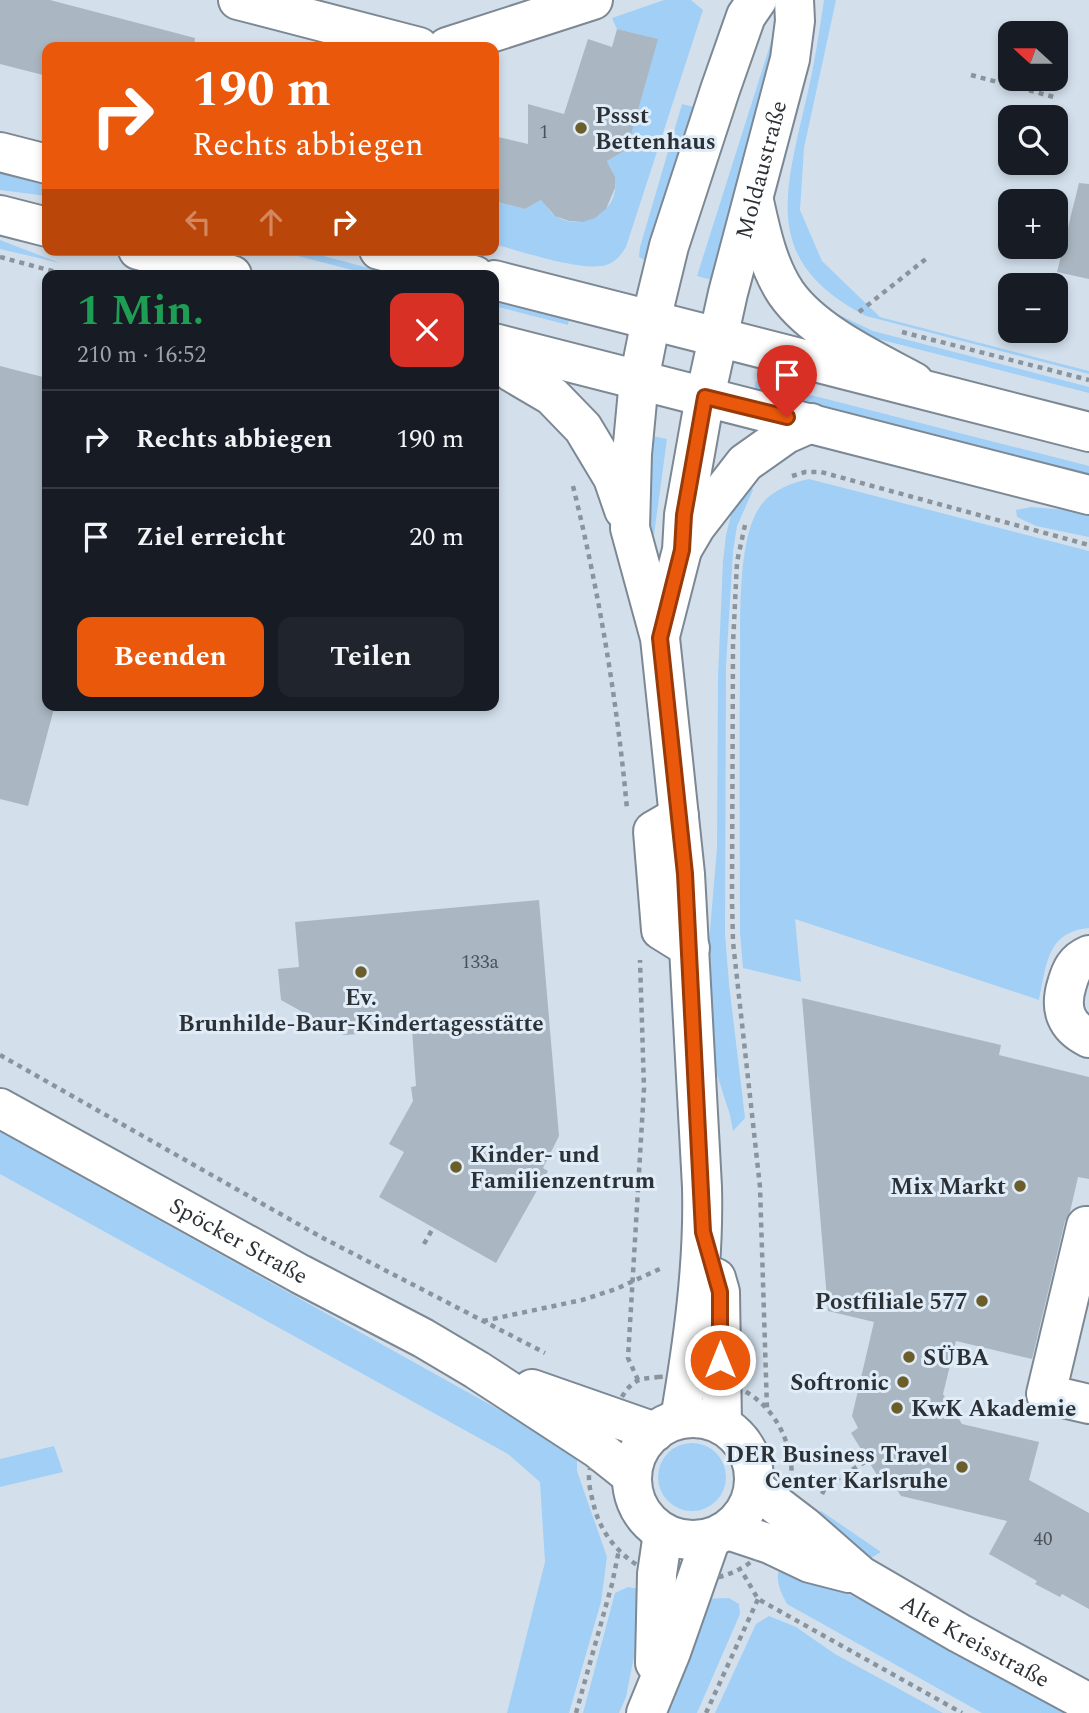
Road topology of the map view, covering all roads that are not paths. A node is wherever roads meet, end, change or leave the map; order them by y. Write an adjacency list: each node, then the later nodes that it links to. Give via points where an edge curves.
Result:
1 (238, 0): 6 (street)
2 (357, 0): 7 (street)
3 (593, 0): 9 (street)
4 (757, 0): 20 (street, via 746,16 688,184)
5 (794, 0): 12 (street, Moldaustraße, via 790,59)
6 (274, 5): 7 (street)
7 (374, 35): 8 (street)
8 (400, 42)
9 (462, 42)
10 (0, 152): 11 (street)
11 (42, 163)
12 (753, 197): 21 (street, Moldaustraße); 25 (street, via 772,266 787,294 805,314)
13 (0, 215): 14 (street)
14 (42, 226)
15 (161, 256): 17 (street)
16 (402, 256): 18 (street)
17 (213, 270)
18 (455, 270)
19 (499, 281): 20 (street)
20 (651, 320): 21 (street); 24 (street)
21 (718, 338): 25 (street); 26 (street, Moldaustraße)
22 (499, 343): 24 (street)
23 (499, 360): 30 (street, via 552,396 583,428 613,478)
24 (639, 380): 26 (street); 30 (street)
25 (935, 393): 28 (street)
26 (705, 397): 27 (street); 31 (street, Moldaustraße)
27 (811, 423): 29 (street); 31 (street, via 786,434 745,463)
28 (1089, 432)
29 (1089, 495)
30 (630, 528): 32 (street)
31 (682, 550): 32 (street)
32 (660, 638): 37 (street, via 690,948)
33 (1089, 955): 34 (street, via 1072,969 1062,998 1063,1014 1077,1032)
34 (1089, 1038)
35 (0, 1108): 38 (street, Spöcker Straße)
36 (1089, 1226): 39 (street, via 1046,1394)
37 (703, 1232): 40 (street, via 720,1292); 41 (street, via 687,1378)
38 (477, 1370): 41 (street, Spöcker Straße); 42 (street, Spöcker Straße)
39 (1089, 1404)
40 (722, 1425): 41 (street, via 701,1419); 43 (street, via 751,1458)
41 (667, 1426): 42 (street, via 643,1444)
42 (632, 1476): 44 (street, via 639,1509)
43 (754, 1489): 45 (street, via 745,1512); 46 (street, Alte Kreisstraße)
44 (663, 1532): 45 (street, via 695,1541); 47 (street)
45 (720, 1534): 46 (street, Alte Kreisstraße, via 769,1544 810,1563); 47 (street, via 695,1578)
46 (861, 1576): 48 (street, Alte Kreisstraße)
47 (650, 1702)
48 (1089, 1703)

